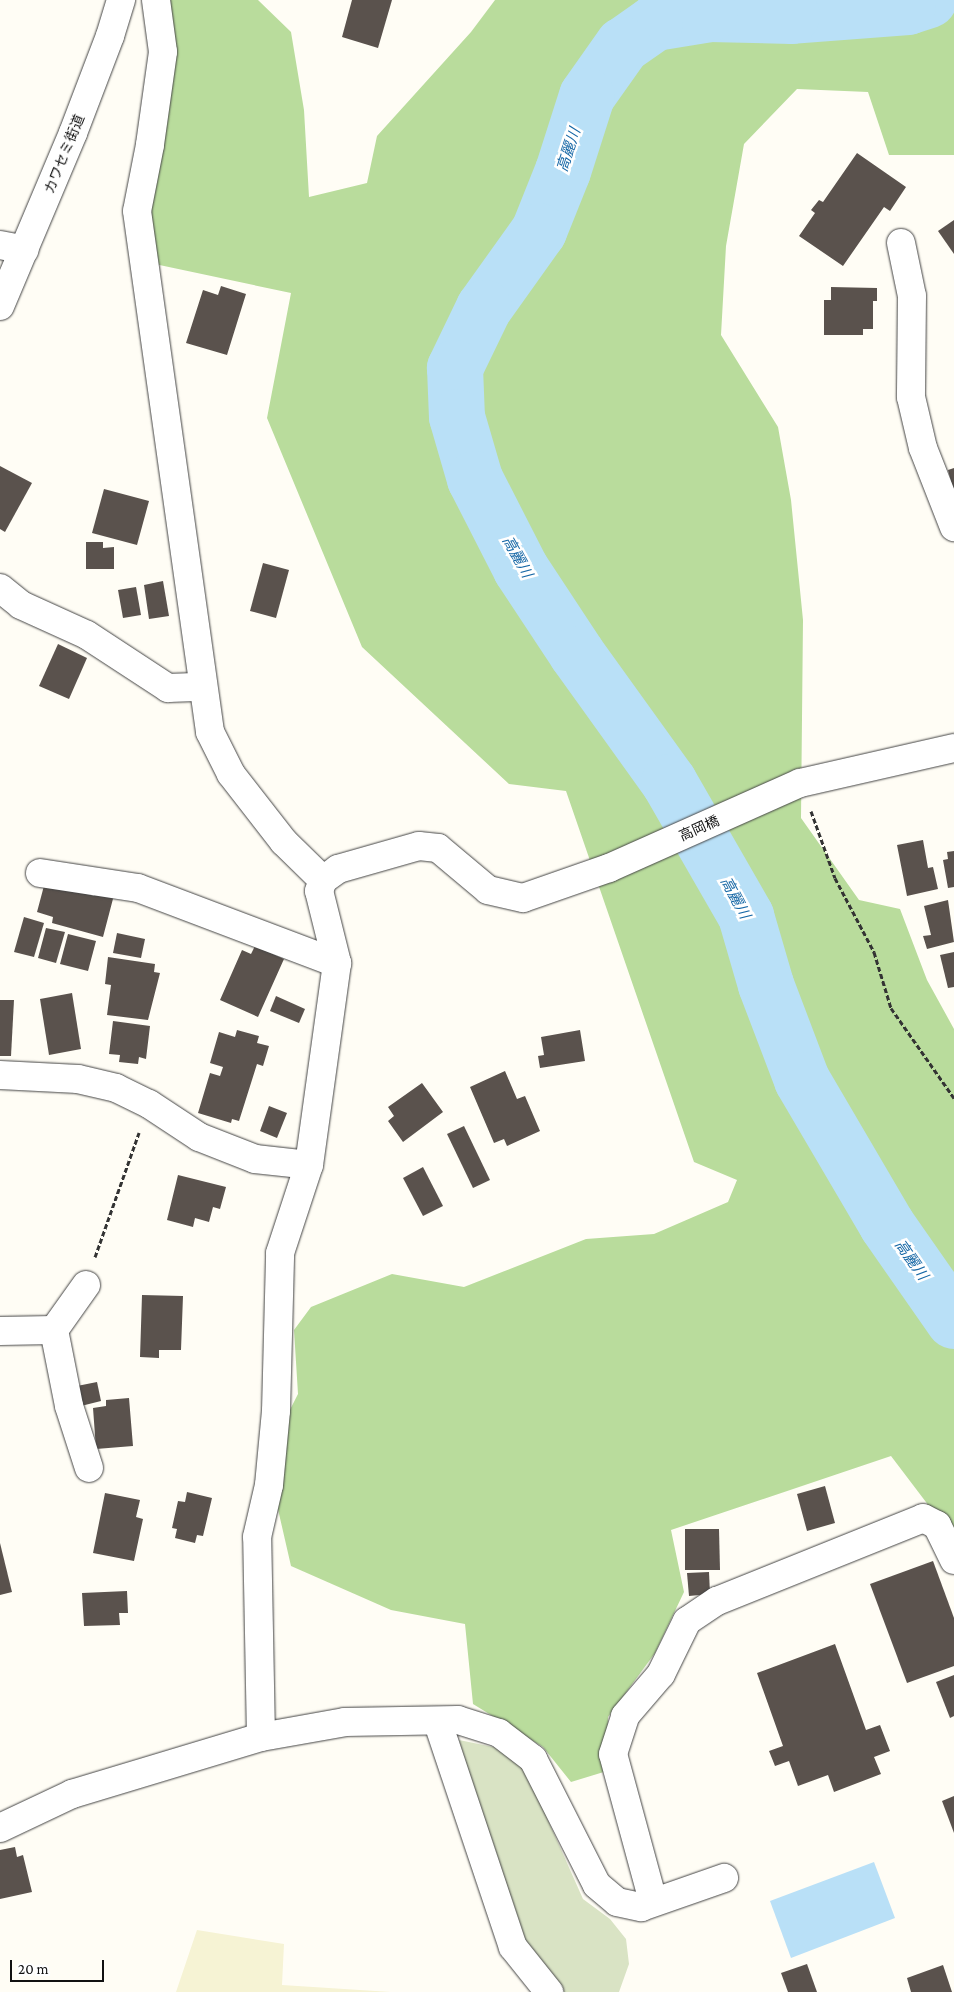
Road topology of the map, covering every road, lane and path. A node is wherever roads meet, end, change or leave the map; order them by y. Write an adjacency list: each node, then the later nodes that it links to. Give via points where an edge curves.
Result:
1 (121, 0): 4 (street, カワセミ街道, via 110,36)
2 (156, 0): 8 (street, via 163,52 137,211)
3 (901, 243): 6 (street, via 912,296 911,397 923,448)
4 (13, 248): 5 (street, カワセミ街道)
5 (0, 306)
6 (954, 527)
7 (0, 588): 8 (street, via 21,605 87,635 168,688)
8 (202, 686): 12 (street, via 210,732 230,774 284,842)
9 (954, 748): 10 (street, 高岡橋)
10 (794, 785): 12 (street, 高岡橋, via 609,868 523,898 507,897 488,890 438,848 419,846 338,869); 15 (path, via 835,878 874,952 891,1008)
11 (40, 874): 13 (street, via 138,888)
12 (323, 880): 13 (street, via 319,891)
13 (337, 963): 17 (street)
14 (0, 1075): 16 (street, via 14,1073 78,1079 116,1088)
15 (954, 1098)
16 (149, 1104): 17 (street, via 199,1137 255,1159); 18 (path)
17 (310, 1165): 24 (street, via 280,1253 276,1411 269,1485 257,1537)
18 (86, 1285): 19 (street)
19 (54, 1330): 20 (street); 21 (street, via 69,1406)
20 (0, 1332)
21 (89, 1468)
22 (954, 1560): 27 (street, via 937,1525 923,1518 717,1602 687,1621 661,1674 625,1716 613,1754)
23 (438, 1723): 24 (street, via 346,1722); 27 (street, via 458,1720 499,1734 533,1759 597,1885 617,1902 640,1907); 28 (street, via 513,1947)
24 (261, 1738): 25 (street, via 72,1794)
25 (0, 1828)
26 (724, 1878): 27 (street)
27 (653, 1901)
28 (549, 1992)

